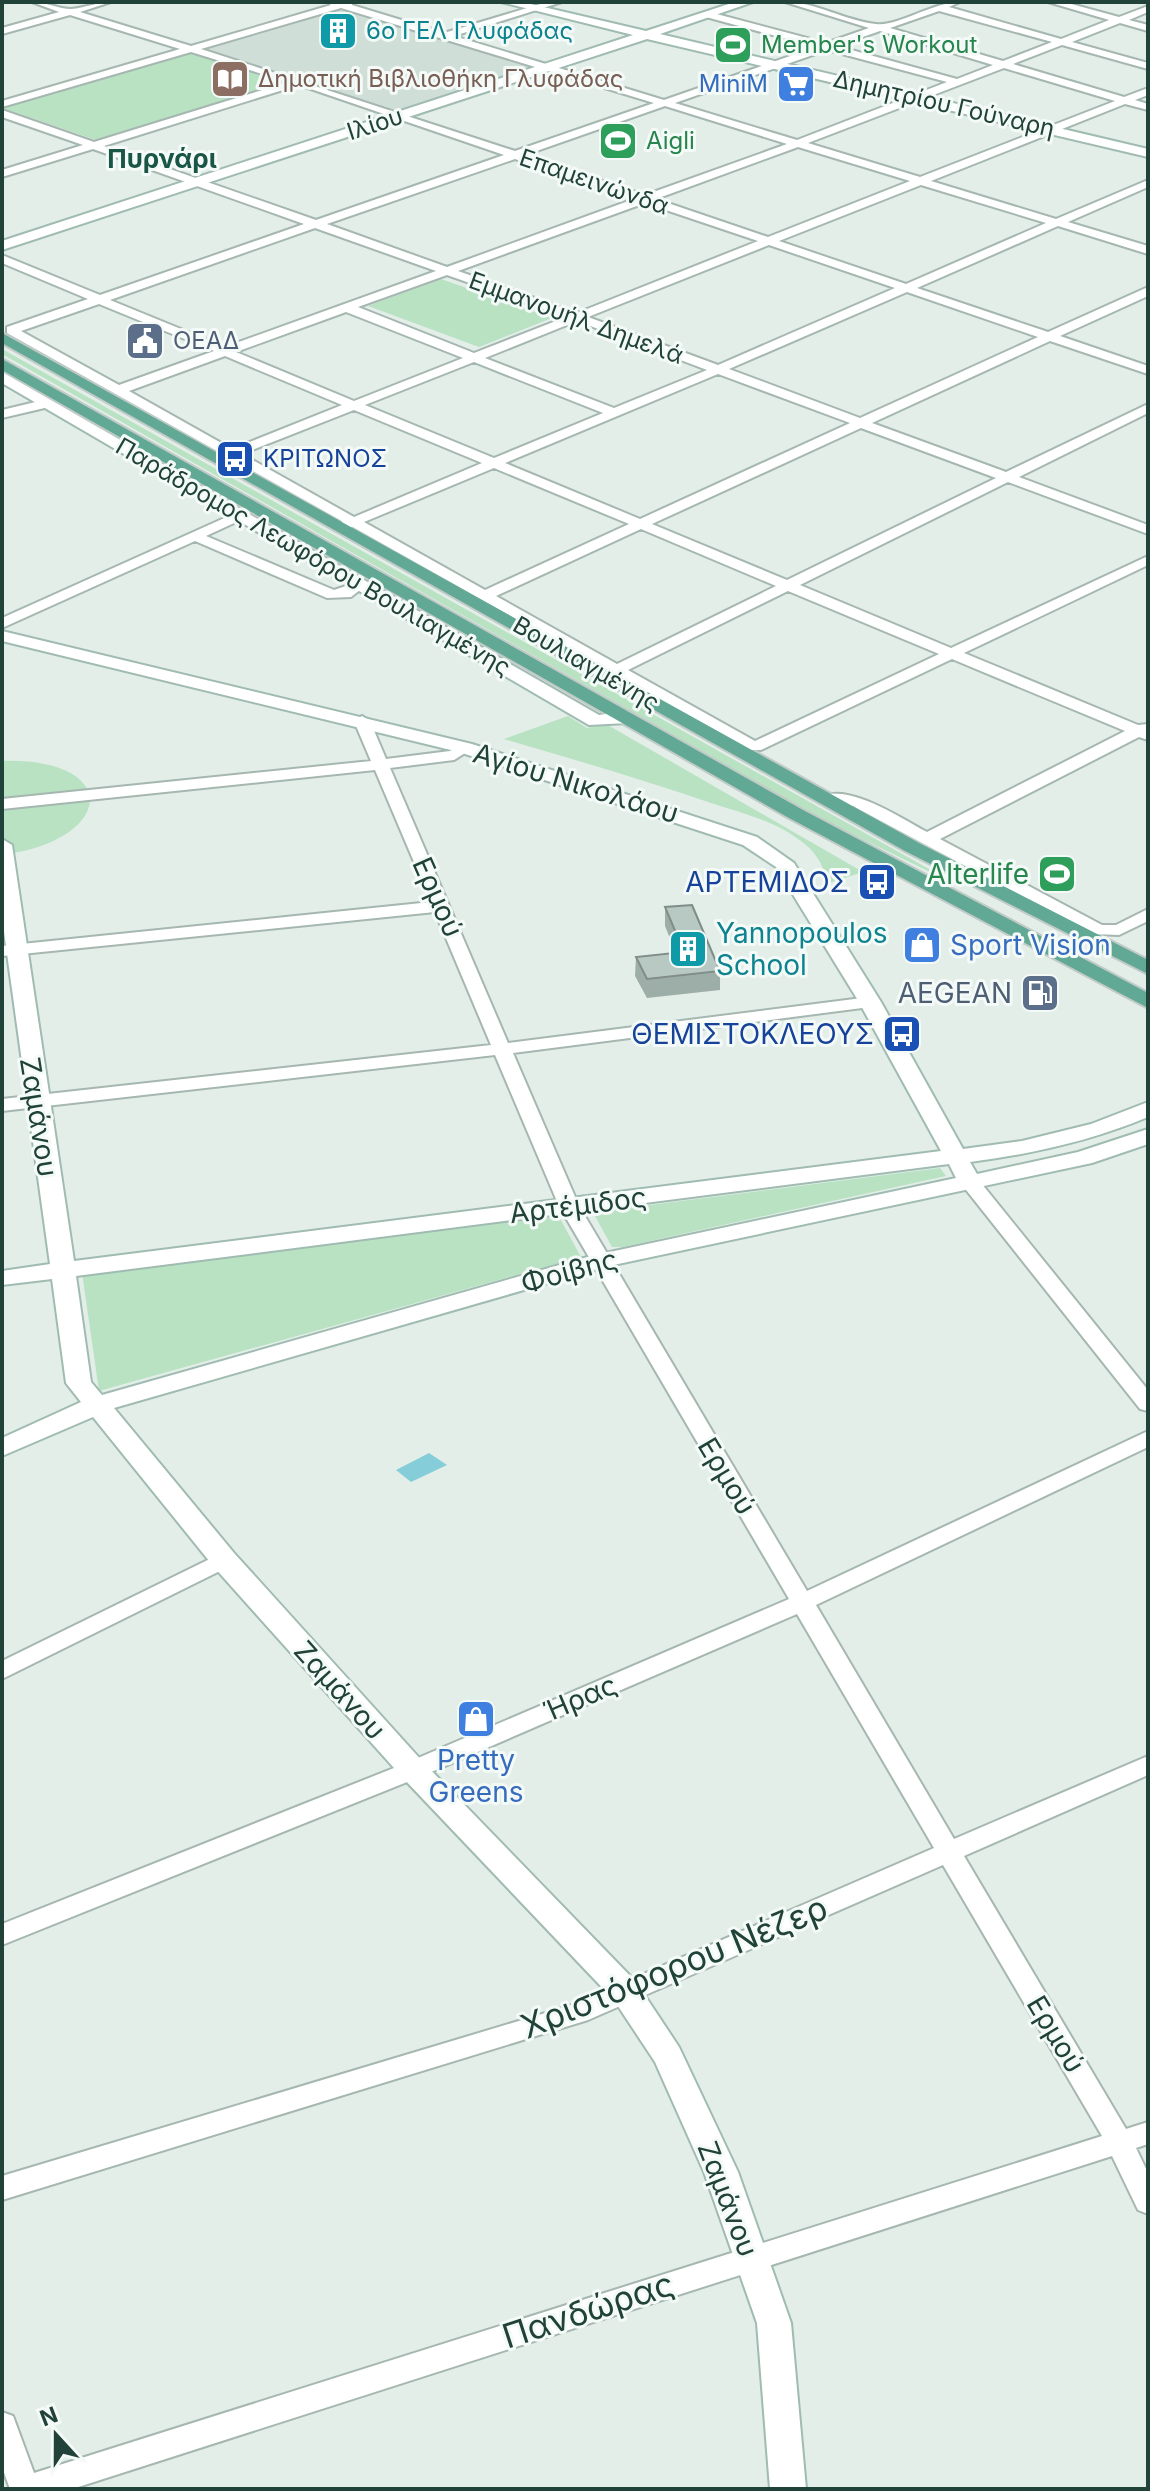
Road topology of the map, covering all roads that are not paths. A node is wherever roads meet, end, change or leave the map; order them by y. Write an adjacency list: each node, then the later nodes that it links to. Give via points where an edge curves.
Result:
1 (37, 2): 14 (street, Επαμεινώνδα)
2 (106, 2): 14 (street)
3 (507, 2): 13 (street, Δημητρίου Γούναρη)
4 (557, 2): 13 (street)
5 (747, 2): 15 (street, Ιλίου)
6 (790, 2): 18 (street)
7 (917, 2): 11 (street)
8 (955, 2): 11 (street)
9 (1053, 2): 16 (street)
10 (342, 3): 20 (street); 24 (street)
11 (939, 8): 18 (street); 22 (street)
12 (1148, 9): 16 (street)
13 (530, 10): 20 (street); 21 (street, Δημητρίου Γούναρη)
14 (70, 12): 19 (street); 24 (street, Επαμεινώνδα)
15 (709, 15): 21 (street, Ιλίου); 23 (street)
16 (1119, 20): 17 (street); 22 (street)
17 (1148, 28)
18 (877, 29): 23 (street); 25 (street)
19 (2, 31)
20 (447, 35): 27 (street)
21 (644, 36): 26 (street, Δημητρίου Γούναρη); 27 (street, Ιλίου)
22 (1061, 41): 25 (street); 28 (street)
23 (829, 46): 26 (street); 29 (street)
24 (192, 49): 30 (street, Επαμεινώνδα); 35 (street)
25 (999, 64): 29 (street); 33 (street)
26 (774, 65): 32 (street, Δημητρίου Γούναρη); 34 (street)
27 (553, 66): 34 (street); 38 (street, Ιλίου)
28 (1148, 66)
29 (954, 81): 32 (street)
30 (298, 82): 38 (street, Επαμεινώνδα); 41 (street)
31 (1148, 91): 33 (street)
32 (914, 98): 39 (street, Δημητρίου Γούναρη); 40 (street)
33 (1124, 100): 36 (street); 39 (street)
34 (669, 102): 40 (street); 43 (street)
35 (2, 104)
36 (1148, 107)
37 (2, 113): 41 (street, Εμμανουήλ Δημελά)
38 (401, 116): 43 (street, Επαμεινώνδα); 46 (street, Ιλίου)
39 (1051, 129): 42 (street, Δημητρίου Γούναρη); 45 (street)
40 (799, 143): 45 (street); 48 (street)
41 (94, 145): 44 (street); 46 (street, Εμμανουήλ Δημελά)
42 (1148, 153)
43 (517, 155): 48 (street, Επαμεινώνδα); 50 (street)
44 (2, 174)
45 (924, 179): 49 (street); 51 (street)
46 (197, 183): 50 (street, Εμμανουήλ Δημελά); 52 (street, Ιλίου)
47 (1148, 183): 49 (street)
48 (643, 198): 51 (street, Επαμεινώνδα); 55 (street)
49 (1059, 222): 53 (street); 56 (street)
50 (319, 225): 55 (street, Εμμανουήλ Δημελά); 58 (street)
51 (768, 241): 56 (street, Επαμεινώνδα); 60 (street)
52 (2, 246)
53 (1148, 250)
54 (2, 259): 58 (street)
55 (447, 270): 59 (street); 60 (street, Εμμανουήλ Δημελά)
56 (906, 288): 62 (street, Επαμεινώνδα); 66 (street)
57 (1148, 291): 62 (street)
58 (102, 301): 61 (street); 63 (street)
59 (343, 306): 63 (street); 64 (street)
60 (580, 318): 64 (street); 66 (street, Εμμανουήλ Δημελά)
61 (6, 333): 69 (street); 80 (main road, Βουλιαγμένης)
62 (1048, 336): 67 (street, Επαμεινώνδα); 75 (street)
63 (222, 351): 69 (street); 71 (street)
64 (474, 359): 71 (street); 73 (street)
65 (2, 364): 83 (main road, Βουλιαγμένης)
66 (717, 370): 73 (street); 75 (street, Εμμανουήλ Δημελά)
67 (1148, 370)
68 (2, 377): 70 (street, Παράδρομος Λεωφόρου Βουλιαγμένης)
69 (119, 390): 76 (street)
70 (48, 403): 74 (street); 79 (street, Παράδρομος Λεωφόρου Βουλιαγμένης)
71 (354, 407): 76 (street); 77 (street)
72 (1148, 408): 78 (street)
73 (615, 413): 77 (street)
74 (2, 414)
75 (861, 423): 78 (street, Εμμανουήλ Δημελά); 81 (street)
76 (233, 453): 80 (street)
77 (491, 465): 80 (street); 81 (street)
78 (1007, 478): 82 (street, Εμμανουήλ Δημελά); 89 (street)
79 (240, 515): 84 (street); 85 (street, Παράδρομος Λεωφόρου Βουλιαγμένης)
80 (347, 525): 87 (main road, Βουλιαγμένης)
81 (641, 527): 89 (street); 90 (street)
82 (1148, 530)
83 (299, 532): 85 (street); 96 (main road, Βουλιαγμένης)
84 (193, 535): 88 (street, via 332,595); 91 (street)
85 (280, 538): 88 (street, Παράδρομος Λεωφόρου Βουλιαγμένης)
86 (1148, 560): 93 (street)
87 (428, 570): 90 (street); 94 (main road, Βουλιαγμένης)
88 (358, 586): 96 (street, Παράδρομος Λεωφόρου Βουλιαγμένης, via 596,721)
89 (789, 586): 93 (street); 95 (street)
90 (486, 595): 94 (street)
91 (2, 624)
92 (2, 636): 97 (street, Αγίου Νικολάου)
93 (952, 654): 95 (street, via 755,747); 98 (street)
94 (588, 660): 95 (street); 101 (main road, Βουλιαγμένης)
95 (618, 669)
96 (627, 717): 112 (main road, Βουλιαγμένης, via 847,842)
97 (362, 721): 99 (street, Αγίου Νικολάου); 100 (street, Ερμού)
98 (1145, 731): 103 (street)
99 (465, 748): 100 (street, via 454,755); 111 (street, Αγίου Νικολάου, via 750,841 784,863)
100 (379, 765): 102 (street); 105 (street, Ερμού)
101 (826, 800): 103 (street, via 856,801); 108 (main road, Βουλιαγμένης)
102 (2, 804)
103 (927, 839): 106 (street)
104 (2, 845): 109 (street, Ζαμάνου)
105 (442, 906): 109 (street); 113 (street, Ερμού)
106 (1053, 906): 107 (street, via 1109,932); 108 (main road)
107 (1148, 914)
108 (1079, 934): 110 (main road, Βουλιαγμένης)
109 (9, 950): 114 (street, Ζαμάνου)
110 (1148, 968)
111 (870, 1002): 113 (street); 120 (street, Αγίου Νικολάου)
112 (1148, 1002)
113 (503, 1049): 114 (street); 122 (street, Ερμού)
114 (36, 1101): 115 (street); 124 (street, Ζαμάνου)
115 (2, 1105)
116 (1148, 1109): 120 (street, Αρτέμιδος, via 1060,1140)
117 (1148, 1136): 119 (street, Φοίβης)
118 (1148, 1142): 119 (street)
119 (1124, 1146): 121 (street, Φοίβης)
120 (956, 1156): 121 (street, Αγίου Νικολάου); 122 (street, Αρτέμιδος)
121 (970, 1182): 123 (street, Φοίβης); 126 (street)
122 (569, 1206): 123 (street, Ερμού); 124 (street, Αρτέμιδος)
123 (600, 1261): 127 (street, Φοίβης); 131 (street, Ερμού)
124 (63, 1271): 125 (street, Αρτέμιδος); 127 (street, Ζαμάνου, via 79,1383)
125 (2, 1278)
126 (1148, 1404)
127 (96, 1405): 129 (street, Φοίβης); 130 (street, Ζαμάνου)
128 (1148, 1438): 131 (street, Ήρας)
129 (2, 1448)
130 (224, 1560): 132 (street); 134 (street, Ζαμάνου)
131 (801, 1603): 134 (street, Ήρας); 135 (street, Ερμού)
132 (2, 1671)
133 (1148, 1765): 135 (street, Χριστόφορου Νέζερ)
134 (413, 1770): 136 (street, Ήρας); 137 (street, Ζαμάνου)
135 (948, 1853): 137 (street, Χριστόφορου Νέζερ); 139 (street, Ερμού)
136 (2, 1935)
137 (625, 1991): 140 (street, Χριστόφορου Νέζερ, via 579,2013); 142 (street, Ζαμάνου, via 668,2056 721,2172)
138 (1148, 2133): 139 (street, Πανδώρας)
139 (1120, 2143): 141 (street, Ερμού); 142 (street, Πανδώρας)
140 (2, 2188)
141 (1148, 2202)
142 (751, 2258): 144 (street, Πανδώρας); 145 (street, Ζαμάνου, via 774,2323)
143 (2, 2425): 144 (street)
144 (27, 2489)
145 (788, 2489)

